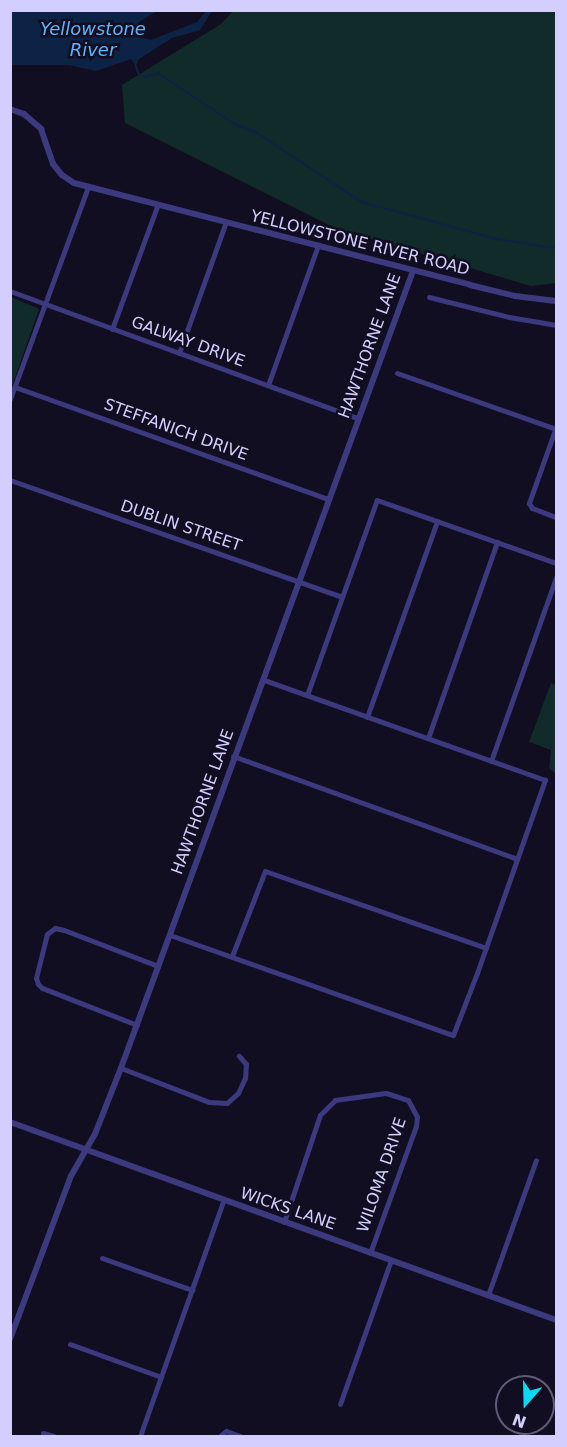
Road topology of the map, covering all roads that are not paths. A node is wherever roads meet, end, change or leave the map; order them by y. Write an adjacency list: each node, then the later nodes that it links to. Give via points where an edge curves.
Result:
1 (10, 109): 2 (street, YELLOWSTONE RIVER ROAD, via 24,114 41,129 53,164 62,175)
2 (88, 187): 3 (street, YELLOWSTONE RIVER ROAD); 10 (street)
3 (158, 204): 4 (street, YELLOWSTONE RIVER ROAD); 12 (street)
4 (225, 222): 5 (street, YELLOWSTONE RIVER ROAD); 13 (street)
5 (318, 245): 6 (street, YELLOWSTONE RIVER ROAD); 15 (street)
6 (413, 271): 9 (street, YELLOWSTONE RIVER ROAD, via 515,296); 18 (street, HAWTHORNE LANE)
7 (10, 291): 10 (street, GALWAY DRIVE)
8 (429, 297): 11 (street)
9 (556, 301)
10 (44, 304): 12 (street, GALWAY DRIVE); 16 (street)
11 (556, 325)
12 (112, 329): 13 (street, GALWAY DRIVE)
13 (179, 353): 15 (street, GALWAY DRIVE)
14 (397, 373): 19 (street)
15 (268, 385): 18 (street, GALWAY DRIVE)
16 (15, 387): 17 (street); 21 (street, STEFFANICH DRIVE)
17 (10, 399)
18 (357, 418): 21 (street, HAWTHORNE LANE)
19 (556, 427): 22 (street, via 529,503 532,508)
20 (10, 480): 27 (street, DUBLIN STREET)
21 (328, 498): 27 (street, HAWTHORNE LANE)
22 (556, 517)
23 (437, 521): 24 (street); 28 (street, via 377,500); 31 (street)
24 (497, 542): 25 (street); 32 (street)
25 (556, 564)
26 (556, 577): 34 (street)
27 (299, 582): 28 (street, DUBLIN STREET); 29 (street, HAWTHORNE LANE)
28 (342, 597): 30 (street)
29 (262, 679): 30 (street); 33 (street, HAWTHORNE LANE)
30 (307, 695): 31 (street)
31 (368, 717): 32 (street)
32 (428, 738): 34 (street)
33 (233, 756): 35 (street); 36 (street, HAWTHORNE LANE)
34 (491, 760): 35 (street, via 545,780)
35 (517, 859): 37 (street)
36 (170, 935): 38 (street); 39 (street, HAWTHORNE LANE)
37 (486, 948): 38 (street, via 265,872); 38 (street, via 453,1035)
38 (232, 956)
39 (158, 966): 40 (street, HAWTHORNE LANE); 40 (street, via 55,927 46,934 36,978 42,988)
40 (137, 1025): 42 (street, HAWTHORNE LANE)
41 (239, 1056): 42 (street, via 246,1064 245,1078 238,1093 227,1103 209,1102)
42 (121, 1068): 44 (street, HAWTHORNE LANE)
43 (10, 1122): 44 (street, WICKS LANE)
44 (87, 1150): 46 (street, WICKS LANE); 54 (street, HAWTHORNE LANE, via 71,1176)
45 (536, 1160): 52 (street)
46 (223, 1201): 47 (street, WICKS LANE); 51 (street)
47 (284, 1222): 48 (street, WICKS LANE); 48 (street, WILOMA DRIVE, via 320,1115 335,1100 386,1093 408,1100 417,1117 416,1126)
48 (370, 1253): 50 (street, WICKS LANE)
49 (102, 1258): 51 (street)
50 (391, 1260): 52 (street, WICKS LANE); 57 (street)
51 (192, 1290): 56 (street)
52 (488, 1295): 53 (street, WICKS LANE)
53 (556, 1320)
54 (10, 1339)
55 (70, 1344): 56 (street)
56 (161, 1377): 60 (street)
57 (340, 1404)
58 (43, 1433): 59 (street)
59 (54, 1437)
60 (140, 1437)
61 (220, 1437): 62 (street, via 226,1431)
62 (240, 1437)

